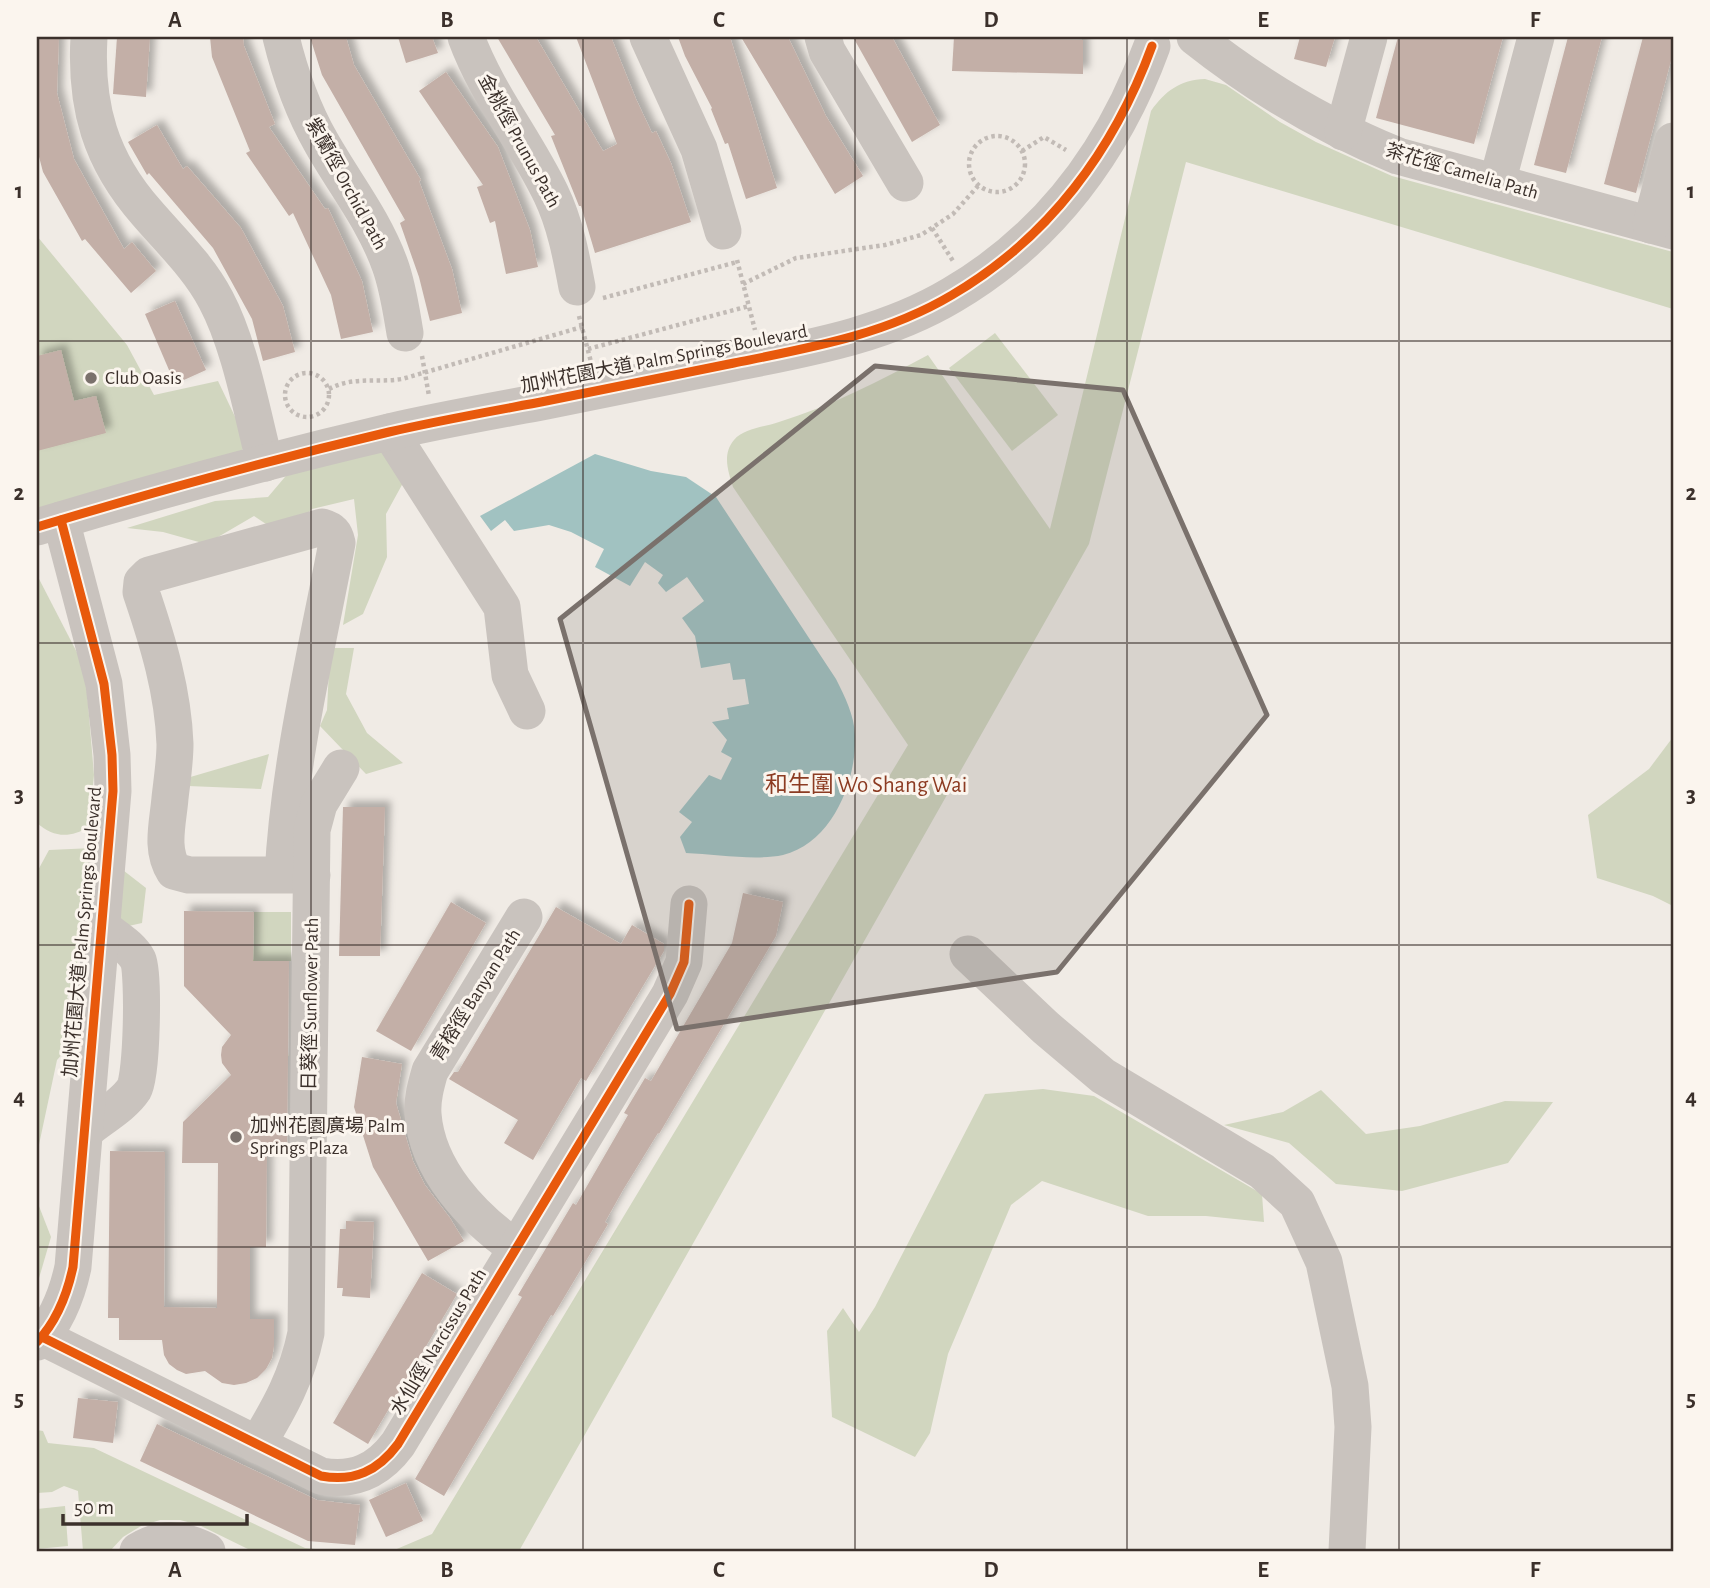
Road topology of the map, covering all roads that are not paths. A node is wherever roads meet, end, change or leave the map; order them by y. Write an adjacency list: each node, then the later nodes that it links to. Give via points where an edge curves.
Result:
1 (89, 37): 20 (street, via 90,101 105,150 130,194 189,260 217,302 233,342)
2 (281, 37): 18 (street, 紫蘭徑 Orchid Path, via 307,114 390,264)
3 (466, 37): 17 (street, 金桃徑 Prunus Path, via 493,96 552,195)
4 (648, 37): 16 (street, via 699,149)
5 (823, 37): 13 (street)
6 (1188, 37): 10 (street, via 1162,49)
7 (1195, 37): 11 (street, 茶花徑 Camelia Path, via 1257,83)
8 (1369, 37): 11 (street)
9 (1536, 37): 14 (street)
10 (1146, 41): 19 (street, 加州花園大道 Palm Springs Boulevard, via 1140,78 1092,167 1043,226 952,296 883,328 809,348)
11 (1343, 132): 14 (street, 茶花徑 Camelia Path, via 1398,156)
12 (1673, 141): 15 (street)
13 (905, 183)
14 (1497, 183): 15 (street, 茶花徑 Camelia Path)
15 (1662, 228)
16 (732, 249)
17 (582, 298)
18 (413, 341)
19 (390, 432): 20 (street, 加州花園大道 Palm Springs Boulevard); 22 (street, via 502,607 510,675)
20 (265, 463): 21 (street, 加州花園大道 Palm Springs Boulevard)
21 (49, 524): 27 (street, 加州花園大道 Palm Springs Boulevard, via 96,650 109,720)
22 (527, 711)
23 (341, 768): 24 (street, 日葵徑 Sunflower Path, via 324,792)
24 (298, 875): 24 (street, via 189,876 174,871 167,860 175,745 169,682 141,592 149,575 322,527 335,535 337,543 286,824); 32 (street, 日葵徑 Sunflower Path, via 306,1333 288,1393)
25 (690, 904): 30 (street, 水仙徑 Narcissus Path, via 687,945 678,979)
26 (524, 917): 30 (street, 青榕徑 Banyan Path, via 430,1071 423,1112 426,1132 445,1175 476,1216)
27 (111, 934): 29 (street, 加州花園大道 Palm Springs Boulevard); 29 (street, via 118,1104)
28 (968, 954): 35 (street, via 1103,1076 1262,1171 1297,1203 1324,1262 1350,1386 1353,1427)
29 (85, 1131): 31 (street, 加州花園大道 Palm Springs Boulevard, via 69,1285 54,1320)
30 (516, 1248): 32 (street, 水仙徑 Narcissus Path, via 398,1444 378,1467 350,1478 328,1477)
31 (39, 1340): 32 (street, 水仙徑 Narcissus Path)
32 (257, 1445)
33 (138, 1551): 34 (street, via 149,1544 178,1540)
34 (206, 1551)
35 (1347, 1551)

